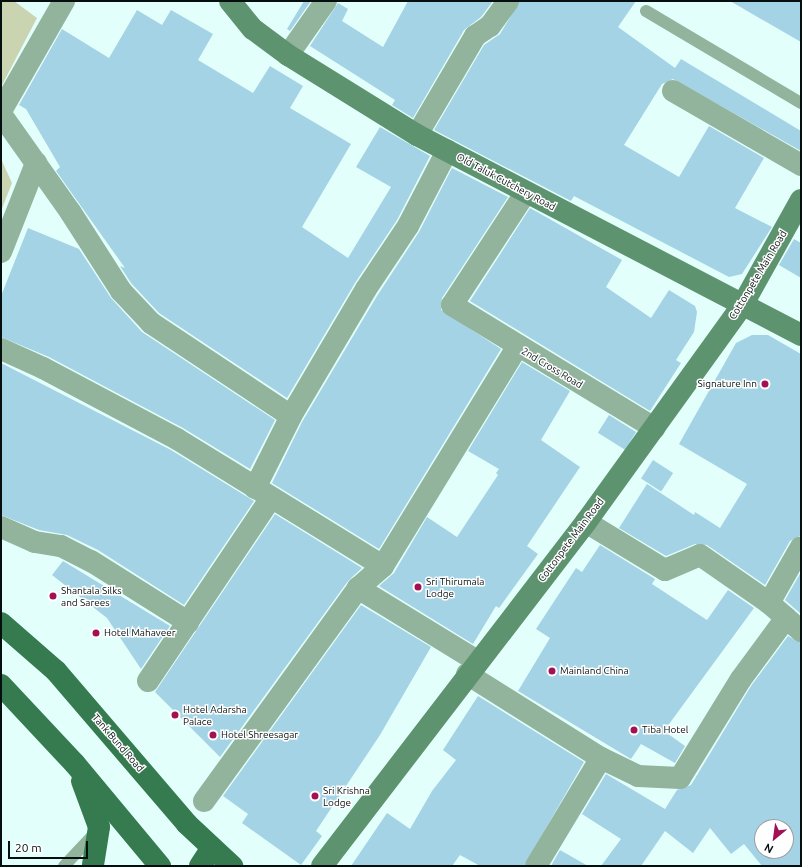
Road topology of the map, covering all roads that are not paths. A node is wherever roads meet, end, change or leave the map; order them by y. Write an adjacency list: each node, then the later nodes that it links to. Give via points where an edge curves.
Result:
1 (64, 1): 9 (street)
2 (230, 1): 6 (main road, Old Taluk Cutchery Road, via 253,29)
3 (326, 1): 6 (street)
4 (508, 1): 11 (street, via 490,26 476,36)
5 (646, 11): 8 (lane)
6 (288, 55): 11 (main road, Old Taluk Cutchery Road)
7 (672, 91): 14 (street)
8 (801, 103)
9 (1, 111)
10 (1, 114): 13 (street)
11 (417, 135): 12 (main road, Old Taluk Cutchery Road)
12 (447, 151): 15 (main road, Old Taluk Cutchery Road); 22 (street, via 408,226 366,289)
13 (36, 163): 17 (street); 22 (street, via 121,291 151,323)
14 (801, 165)
15 (526, 192): 18 (main road, Old Taluk Cutchery Road); 20 (street, 2nd Cross Road, via 452,305)
16 (801, 200): 18 (main road, Cottonpete Main Road)
17 (1, 252)
18 (743, 304): 19 (main road, Old Taluk Cutchery Road); 23 (main road, Cottonpete Main Road)
19 (801, 335)
20 (517, 347): 23 (street, 2nd Cross Road); 28 (street)
21 (1, 349): 24 (street, via 43,368 177,440)
22 (291, 416): 24 (street)
23 (654, 428): 25 (main road, Cottonpete Main Road)
24 (263, 493): 28 (street); 31 (street)
25 (586, 522): 30 (street, via 665,570 700,555); 34 (main road, Cottonpete Main Road)
26 (1, 527): 31 (street, via 35,542 61,546 85,558)
27 (801, 547): 30 (street)
28 (384, 566): 29 (street)
29 (358, 588): 34 (street); 39 (street)
30 (769, 603): 33 (street)
31 (188, 622): 35 (street)
32 (1, 623): 41 (main road, Tank Bund Road, via 56,671)
33 (793, 625): 37 (street, via 740,679 680,778 638,776)
34 (472, 667): 37 (street); 46 (main road, Cottonpete Main Road)
35 (148, 681)
36 (1, 686): 38 (main road, via 18,700)
37 (601, 758): 47 (street)
38 (75, 764): 40 (main road); 44 (main road)
39 (204, 801)
40 (99, 827): 42 (lane); 43 (main road)
41 (206, 857): 45 (main road, Tank Bund Road)
42 (64, 866)
43 (93, 866)
44 (160, 866)
45 (232, 866)
46 (322, 866)
47 (536, 866)

